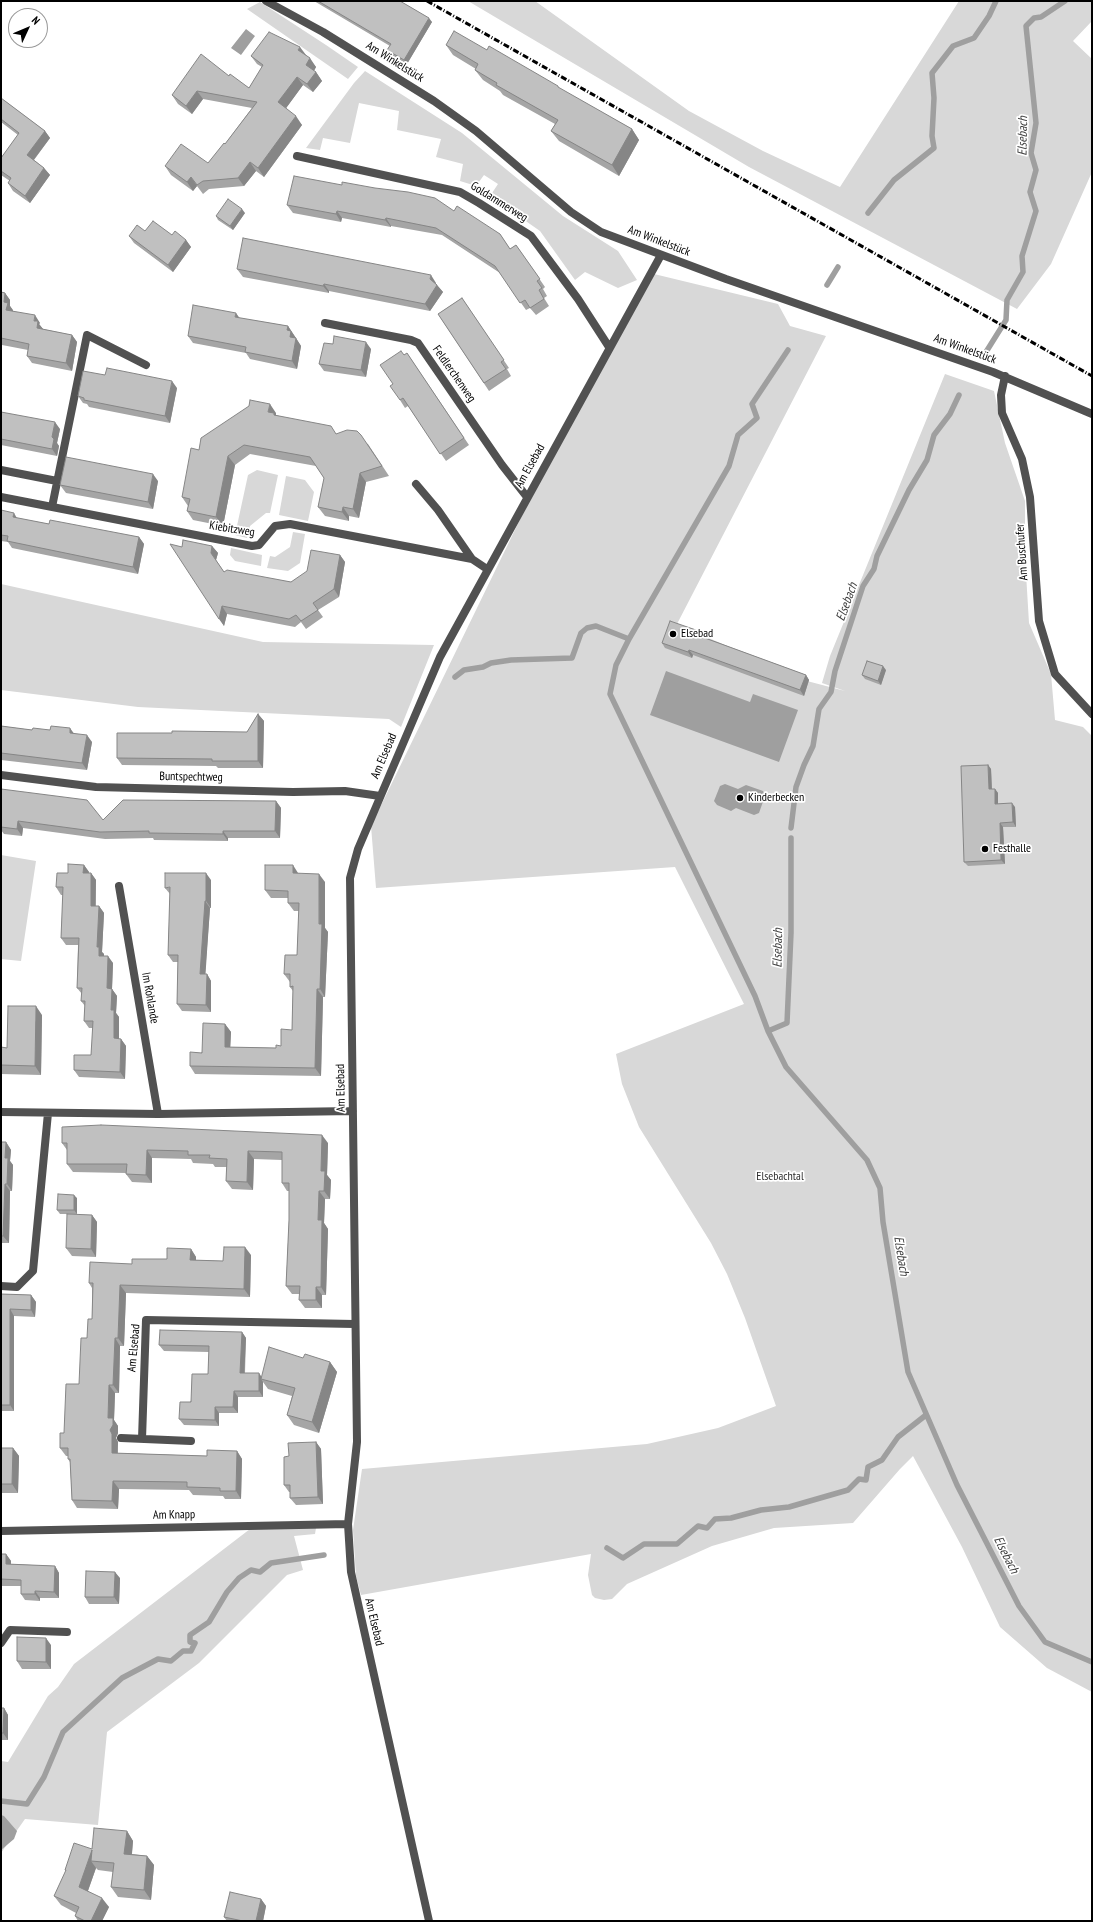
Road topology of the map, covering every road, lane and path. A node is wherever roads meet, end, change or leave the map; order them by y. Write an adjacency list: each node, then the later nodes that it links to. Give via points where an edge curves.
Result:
1 (266, 1): 3 (street, Am Winkelstück, via 324,32 434,101 476,131 571,212 601,232)
2 (297, 156): 5 (street, Goldammerweg, via 460,192 479,203 532,236)
3 (661, 255): 5 (street, Am Elsebad); 7 (street, Am Winkelstück)
4 (325, 323): 12 (street, Feldlerchenweg, via 418,343 502,465)
5 (609, 347): 12 (street, Am Elsebad)
6 (146, 365): 10 (street, via 87,335)
7 (1005, 376): 8 (street, Am Winkelstück); 17 (street, Am Buschufer, via 1001,395 1002,413 1022,459 1030,497 1039,621 1055,674)
8 (1092, 414)
9 (1, 470): 10 (street)
10 (57, 481): 14 (street)
11 (416, 484): 15 (street, Kiebitzweg, via 438,510)
12 (527, 496): 16 (street, Am Elsebad)
13 (1, 497): 14 (street, Kiebitzweg)
14 (52, 507): 15 (street, Kiebitzweg, via 252,546 259,545 275,526 290,524)
15 (472, 559): 16 (street, Kiebitzweg)
16 (487, 569): 19 (street, Am Elsebad, via 440,657)
17 (1092, 714)
18 (1, 776): 19 (street, Buntspechtweg, via 96,787 346,791)
19 (380, 796): 21 (street, Am Elsebad, via 358,849 350,878)
20 (119, 886): 24 (street, Im Rohlande)
21 (354, 1111): 24 (street); 26 (street, Am Elsebad)
22 (1, 1112): 23 (street)
23 (48, 1113): 24 (street); 25 (street, via 33,1271 16,1287)
24 (158, 1114)
25 (1, 1286)
26 (354, 1324): 28 (street, Am Elsebad, via 146,1320); 30 (street, Am Elsebad, via 357,1442)
27 (121, 1438): 28 (street)
28 (142, 1439): 29 (street)
29 (191, 1442)
30 (348, 1524): 31 (street, Am Knapp); 34 (street, Am Elsebad, via 351,1572)
31 (1, 1531)
32 (67, 1632): 33 (street, via 10,1630)
33 (1, 1643)
34 (429, 1921)

